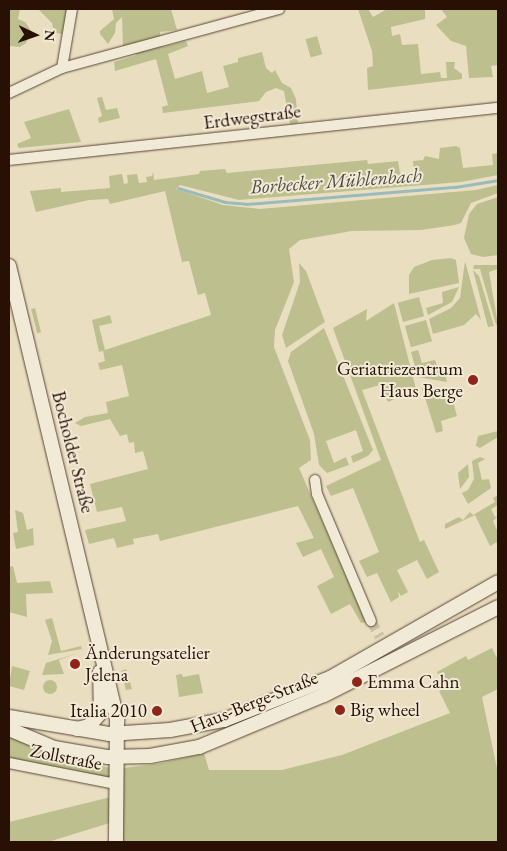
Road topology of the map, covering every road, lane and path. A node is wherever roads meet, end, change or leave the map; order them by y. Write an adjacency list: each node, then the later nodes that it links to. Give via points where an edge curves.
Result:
1 (72, 9): 3 (street)
2 (279, 9): 3 (street)
3 (62, 68): 4 (street)
4 (9, 94)
5 (498, 108): 6 (street, Erdwegstraße)
6 (9, 160)
7 (9, 266): 12 (main road, Bocholder Straße)
8 (315, 480): 11 (street, via 317,494)
9 (498, 582): 16 (main road, Haus-Berge-Straße, via 382,643 301,691 224,720 170,730)
10 (498, 607): 17 (main road, Haus-Berge-Straße, via 324,694 207,744 161,755)
11 (371, 621)
12 (100, 646): 15 (main road, Bocholder Straße, via 101,712 89,726); 16 (main road, Bocholder Straße)
13 (9, 717): 15 (main road, Haus-Berge-Straße)
14 (9, 729): 17 (main road, Haus-Berge-Straße, via 54,748)
15 (75, 729): 16 (main road, Haus-Berge-Straße)
16 (118, 734): 17 (main road, Bocholder Straße)
17 (117, 758): 19 (main road, Bocholder Straße)
18 (9, 763): 19 (street, Zollstraße)
19 (116, 784): 20 (main road, Bocholder Straße)
20 (116, 842)

